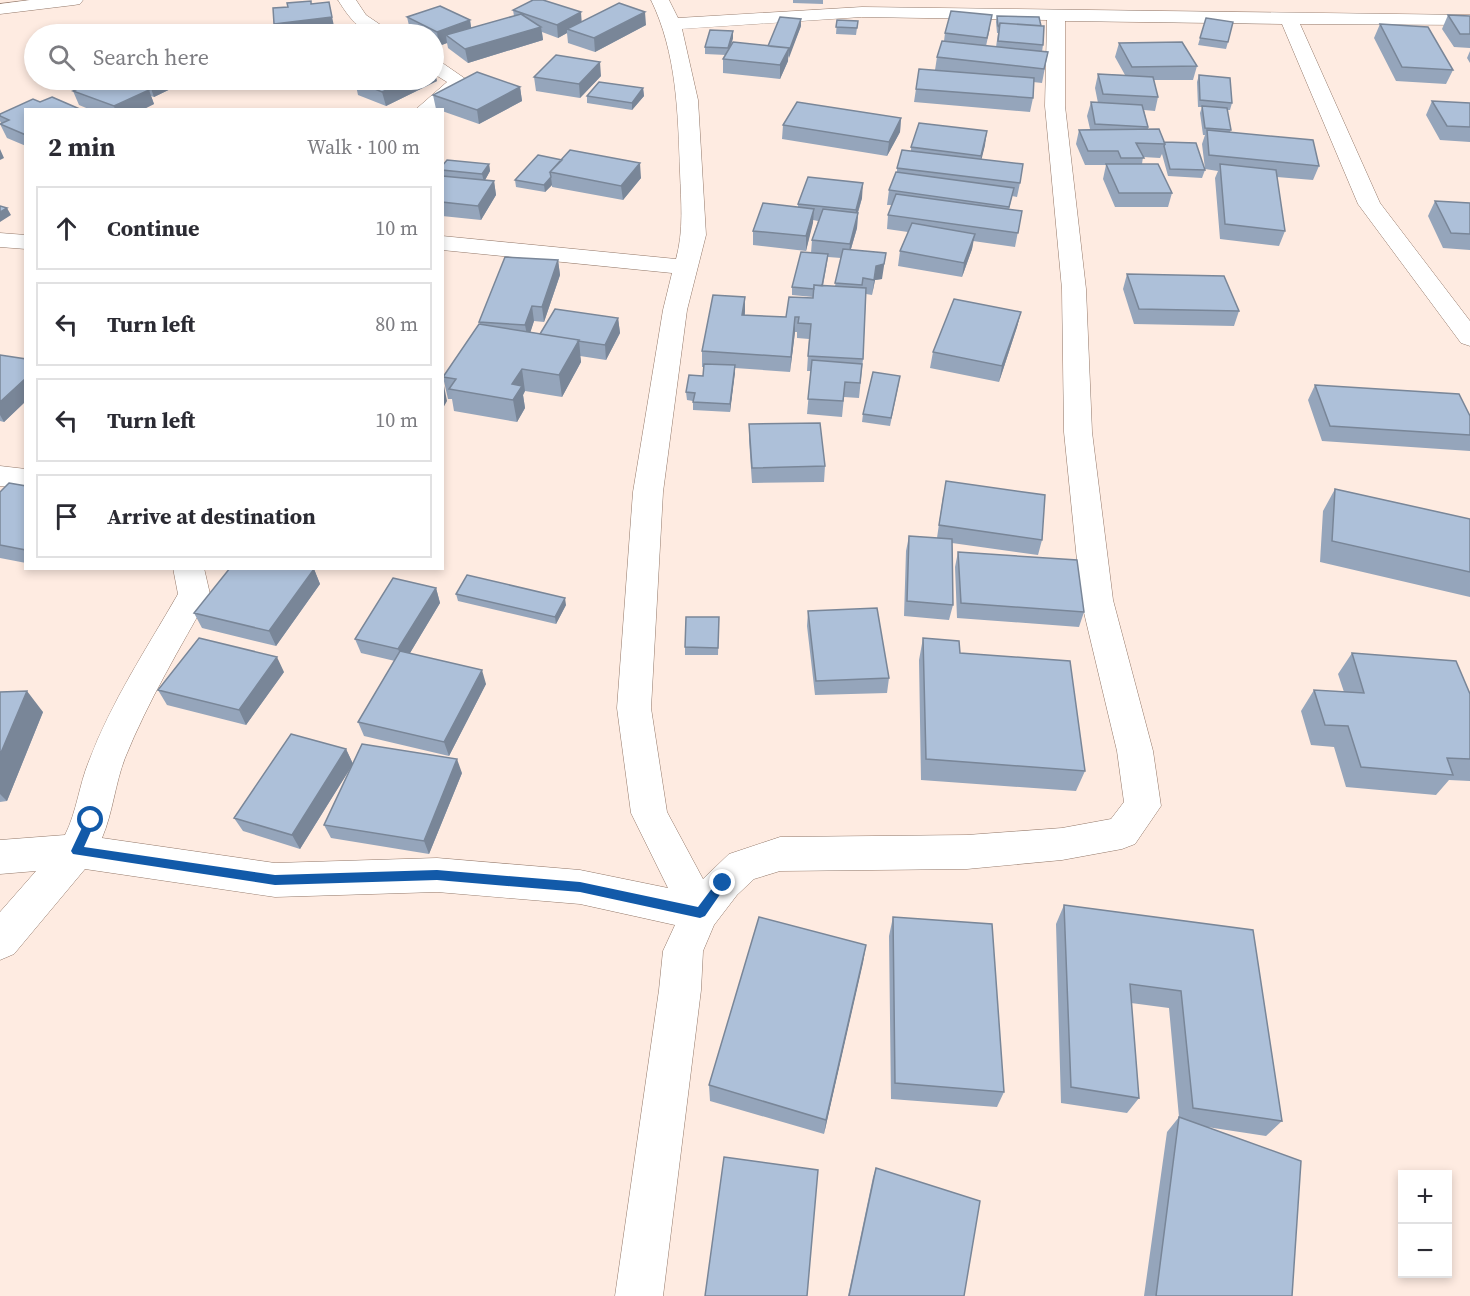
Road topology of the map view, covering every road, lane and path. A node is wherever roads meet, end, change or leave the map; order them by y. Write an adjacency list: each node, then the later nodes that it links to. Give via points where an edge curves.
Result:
1 (69, 0): 2 (street); 4 (street)
2 (74, 0)
3 (347, 0): 9 (street, via 359,19)
4 (0, 9)
5 (666, 12): 6 (street); 15 (street, via 688,100 694,236)
6 (1056, 15): 7 (street); 22 (street, via 1055,106 1074,289 1081,455 1097,600 1135,751 1143,806 1122,833 1062,844 967,852 780,854 741,866)
7 (1289, 19): 8 (street); 16 (street, via 1369,204)
8 (1470, 20)
9 (368, 24)
10 (444, 72): 11 (street, via 460,82)
11 (428, 108)
12 (0, 240): 13 (street)
13 (24, 242)
14 (444, 243): 15 (street)
15 (685, 267): 22 (street, via 648,492 634,708 649,813)
16 (1470, 338)
17 (0, 476): 18 (street)
18 (24, 479)
19 (188, 570): 20 (street, via 194,594 127,713 106,762 91,820)
20 (77, 851): 21 (street); 22 (street, via 275,880 437,875 580,887); 23 (street)
21 (0, 857)
22 (700, 913): 24 (street, via 683,951)
23 (0, 941)
24 (639, 1296)

